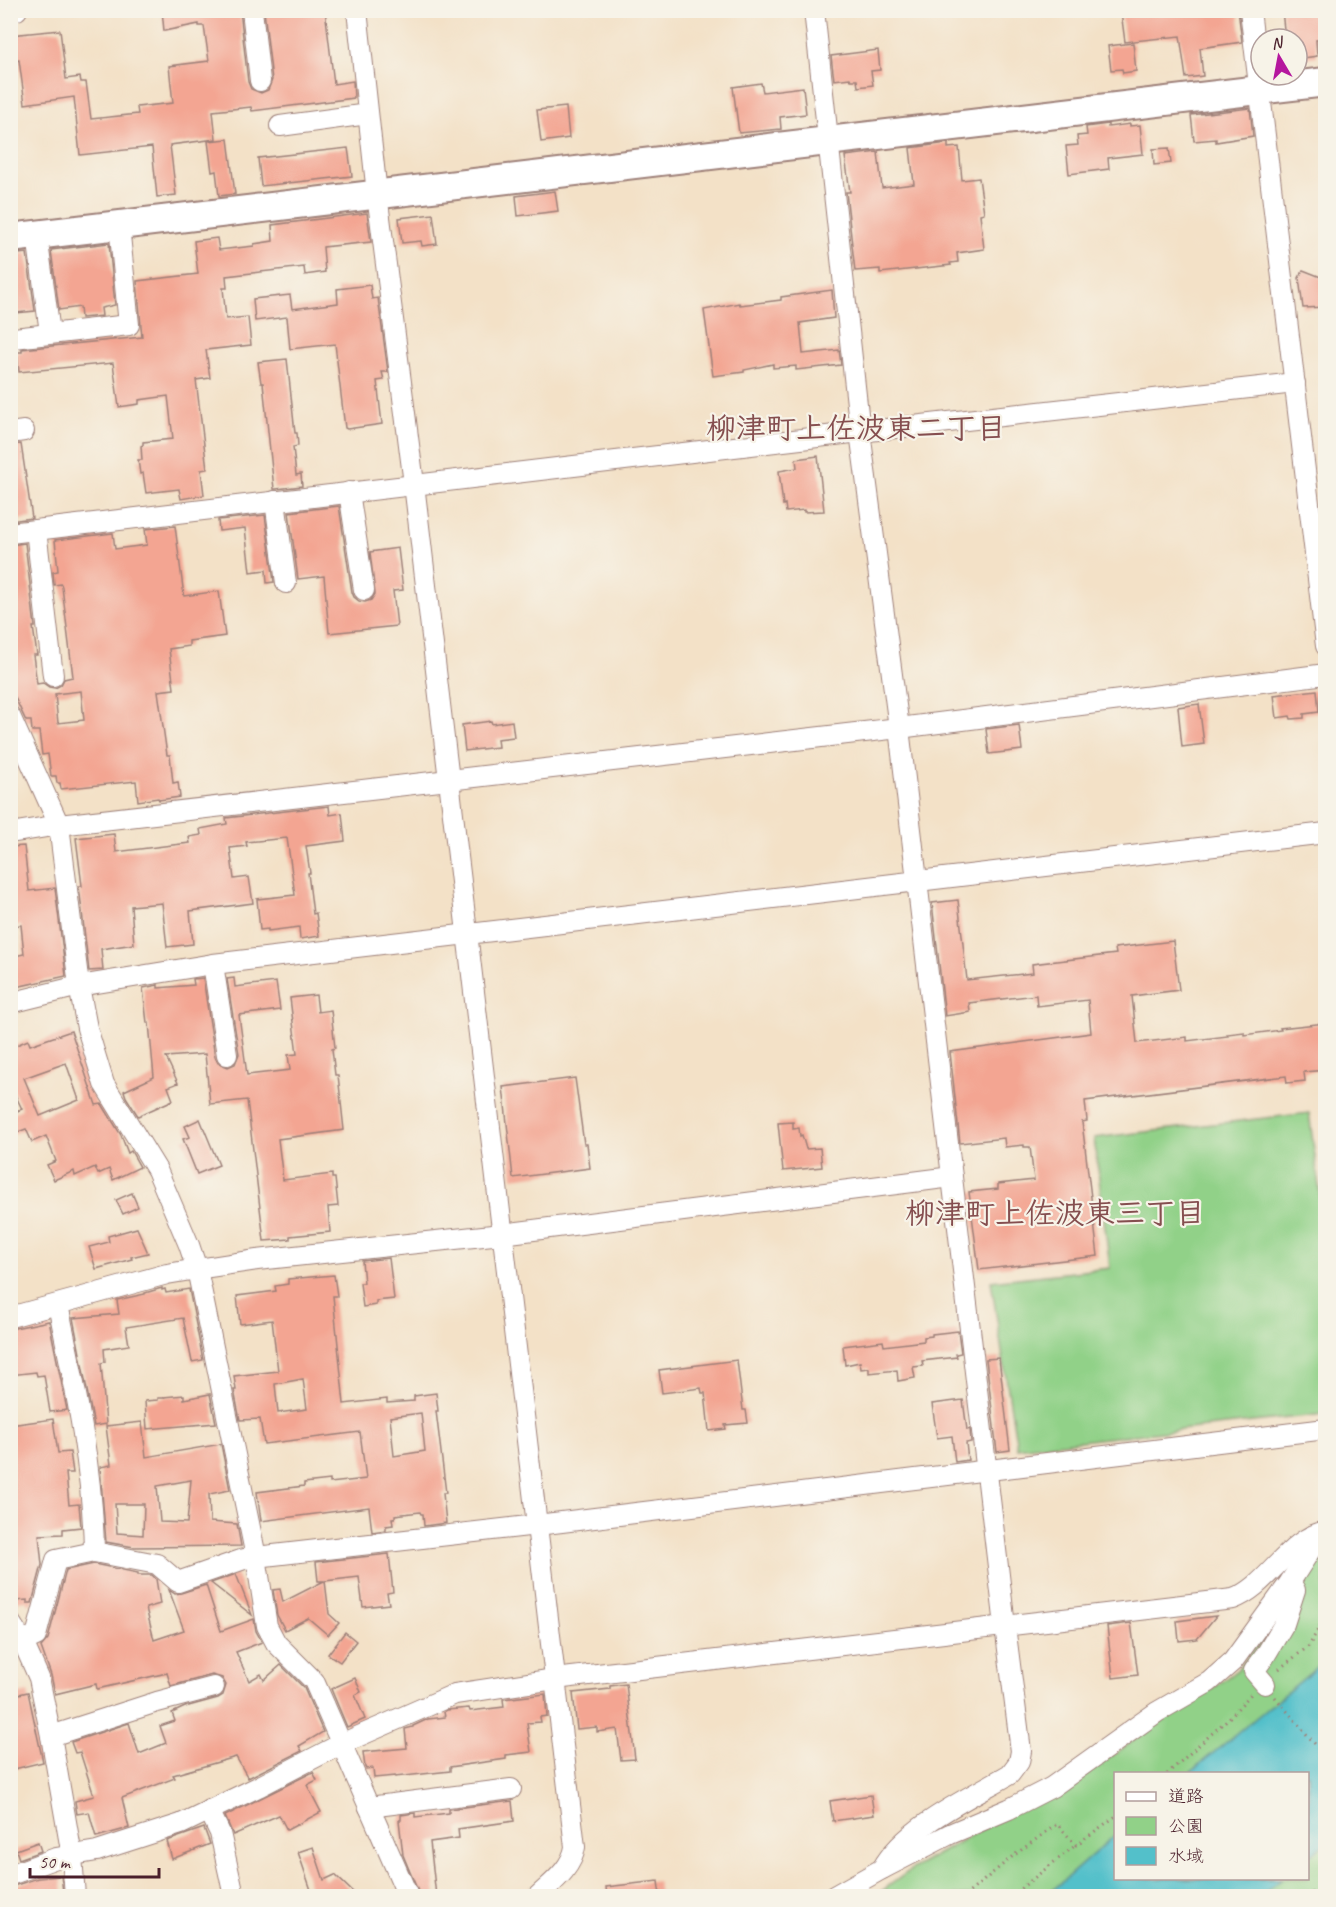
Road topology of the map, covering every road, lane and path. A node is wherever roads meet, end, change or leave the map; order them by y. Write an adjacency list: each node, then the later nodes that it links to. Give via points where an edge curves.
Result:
1 (17, 10): 6 (street)
2 (252, 10): 7 (street)
3 (357, 10): 10 (street)
4 (814, 10): 12 (street)
5 (1250, 10): 9 (street)
6 (10, 11)
7 (260, 81)
8 (1326, 82): 9 (street)
9 (1260, 89): 12 (street); 18 (street)
10 (368, 114): 11 (street); 13 (street)
11 (279, 126)
12 (829, 141): 13 (street); 19 (street)
13 (377, 194): 14 (street); 20 (street)
14 (119, 225): 15 (street); 16 (street, via 129,325)
15 (24, 236): 16 (street)
16 (50, 333): 17 (street)
17 (14, 338)
18 (1295, 383): 19 (street); 27 (street)
19 (860, 432): 20 (street); 31 (street)
20 (414, 484): 21 (street); 32 (street)
21 (349, 492): 22 (street); 26 (street)
22 (275, 501): 23 (street); 25 (street)
23 (36, 530): 24 (street); 29 (street)
24 (10, 533)
25 (286, 583)
26 (364, 590)
27 (1326, 646)
28 (1326, 674): 31 (street)
29 (53, 676)
30 (10, 716): 33 (street)
31 (899, 728): 32 (street); 36 (street)
32 (448, 780): 33 (street); 37 (street)
33 (59, 825): 34 (street); 39 (street)
34 (10, 833)
35 (1326, 833): 36 (street)
36 (916, 882): 37 (street); 42 (street)
37 (466, 935): 38 (street); 43 (street)
38 (213, 964): 39 (street); 41 (street)
39 (79, 986): 40 (street); 44 (street, via 104,1084 157,1170)
40 (10, 1003)
41 (227, 1055)
42 (952, 1177): 43 (street); 48 (street)
43 (502, 1234): 44 (street); 49 (street)
44 (196, 1269): 45 (street); 52 (street)
45 (58, 1305): 46 (street); 51 (street, via 80,1413 94,1518)
46 (10, 1317)
47 (1326, 1429): 48 (street)
48 (987, 1470): 49 (street); 55 (street)
49 (537, 1525): 52 (street); 57 (street)
50 (1326, 1532): 53 (street); 55 (street, via 1313,1533 1245,1595 1233,1599)
51 (94, 1552): 52 (street, via 157,1564 178,1582); 56 (street, via 56,1560 36,1636)
52 (256, 1557): 61 (street, via 267,1626 276,1643 314,1681)
53 (1290, 1582): 58 (street, via 1295,1590 1284,1624 1254,1671); 69 (street, via 1233,1661 1209,1682 1157,1713 1052,1787)
54 (10, 1622): 56 (street)
55 (1005, 1626): 57 (street); 69 (street, via 1021,1751 1019,1762 1010,1774 928,1822 889,1855)
56 (17, 1642): 60 (street, via 39,1678)
57 (555, 1679): 61 (street, via 455,1694); 75 (street, via 575,1847 574,1857 566,1868)
58 (1265, 1684): 62 (path)
59 (214, 1687): 60 (street)
60 (51, 1736): 68 (street)
61 (341, 1744): 64 (street); 65 (street)
62 (1326, 1757)
63 (511, 1789): 64 (street)
64 (369, 1807): 74 (street)
65 (209, 1810): 68 (street, via 181,1824); 73 (street, via 220,1833)
66 (1114, 1817): 67 (path)
67 (1076, 1845): 77 (path, via 1057,1824); 78 (path)
68 (72, 1856): 70 (street); 72 (street)
69 (882, 1869): 76 (street)
70 (10, 1875)
71 (1326, 1884): 79 (path)
72 (75, 1896)
73 (234, 1896)
74 (408, 1896)
75 (538, 1896)
76 (834, 1896)
77 (965, 1896)
78 (1011, 1896)
79 (1307, 1896)

